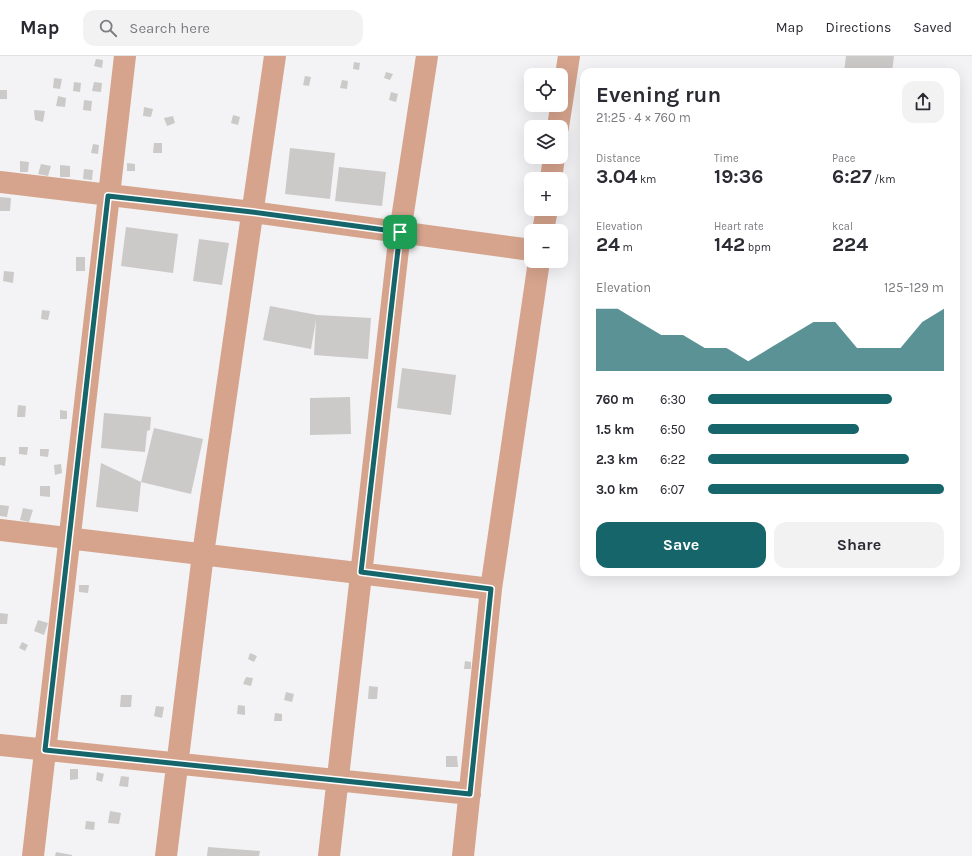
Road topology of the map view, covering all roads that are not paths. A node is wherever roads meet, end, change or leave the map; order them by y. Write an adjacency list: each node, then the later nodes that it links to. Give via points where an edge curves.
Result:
1 (125, 56): 7 (street)
2 (274, 56): 8 (street)
3 (427, 56): 9 (street)
4 (569, 56): 5 (street)
5 (559, 120)
6 (0, 182): 7 (street)
7 (108, 196): 8 (street); 13 (street)
8 (252, 212): 9 (street); 14 (street)
9 (400, 232): 10 (street); 15 (street)
10 (524, 249)
11 (538, 268): 16 (street)
12 (0, 530): 13 (street)
13 (69, 538): 14 (street); 18 (street)
14 (203, 554): 15 (street); 19 (street)
15 (361, 572): 16 (street); 20 (street)
16 (491, 589): 21 (street)
17 (0, 745): 18 (street)
18 (45, 750): 19 (street); 22 (street)
19 (178, 764): 20 (street); 23 (street)
20 (338, 780): 21 (street); 24 (street)
21 (470, 794): 25 (street)
22 (33, 856)
23 (166, 856)
24 (329, 856)
25 (463, 856)

